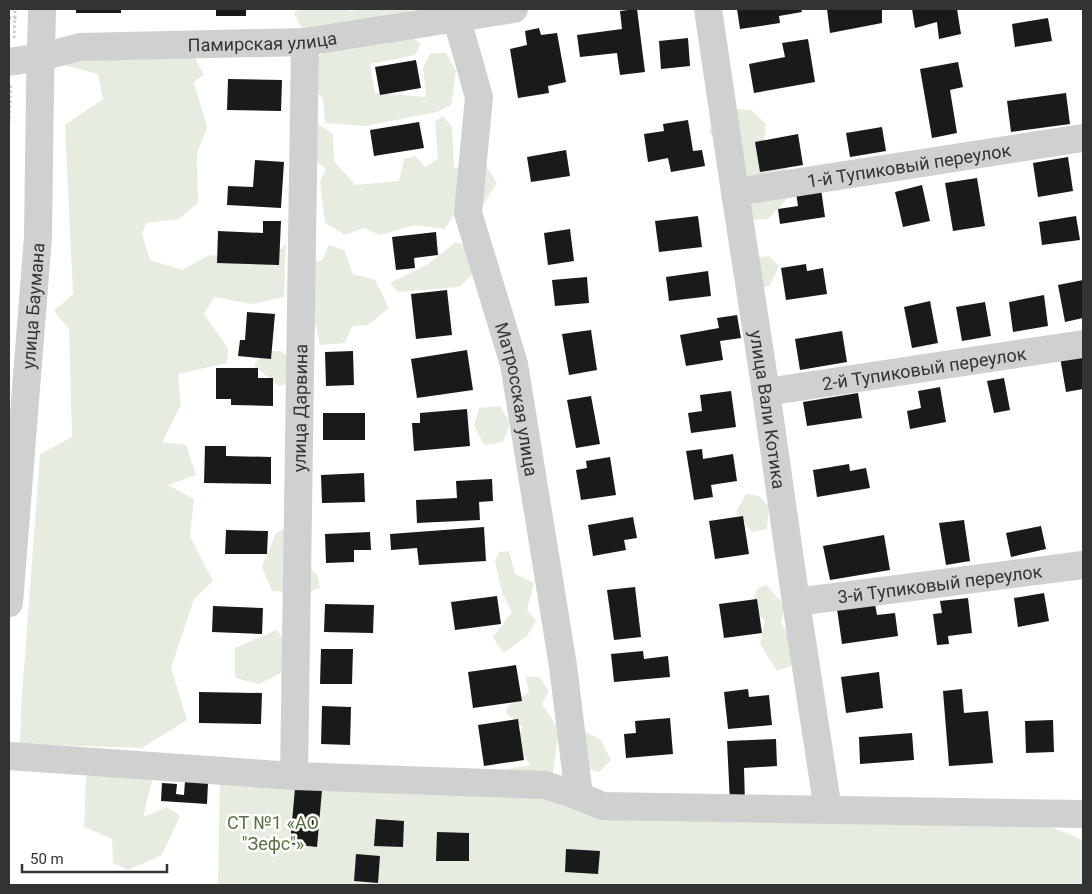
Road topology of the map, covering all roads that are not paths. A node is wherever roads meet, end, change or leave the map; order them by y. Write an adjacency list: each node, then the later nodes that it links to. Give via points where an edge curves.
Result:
1 (42, 9): 6 (street, улица Баумана)
2 (514, 9): 4 (street, Памирская улица)
3 (708, 9): 9 (street, улица Вали Котика)
4 (454, 14): 5 (street, Памирская улица); 17 (street, Матросская улица, via 479,97 468,213 514,364 563,666)
5 (305, 42): 6 (street, Памирская улица, via 80,47); 16 (street, улица Дарвина)
6 (41, 57): 7 (street, Памирская улица); 14 (street, улица Баумана, via 38,237)
7 (9, 62)
8 (1083, 138): 9 (street, 1-й Тупиковый переулок)
9 (735, 192): 11 (street, улица Вали Котика)
10 (1083, 344): 11 (street, 2-й Тупиковый переулок)
11 (766, 392): 13 (street, улица Вали Котика)
12 (1083, 565): 13 (street, 3-й Тупиковый переулок)
13 (796, 602): 18 (street, улица Вали Котика)
14 (9, 603)
15 (9, 756): 16 (street)
16 (294, 776): 17 (street, via 545,785)
17 (580, 796): 18 (street, via 603,806)
18 (828, 810): 19 (street)
19 (1083, 814)

